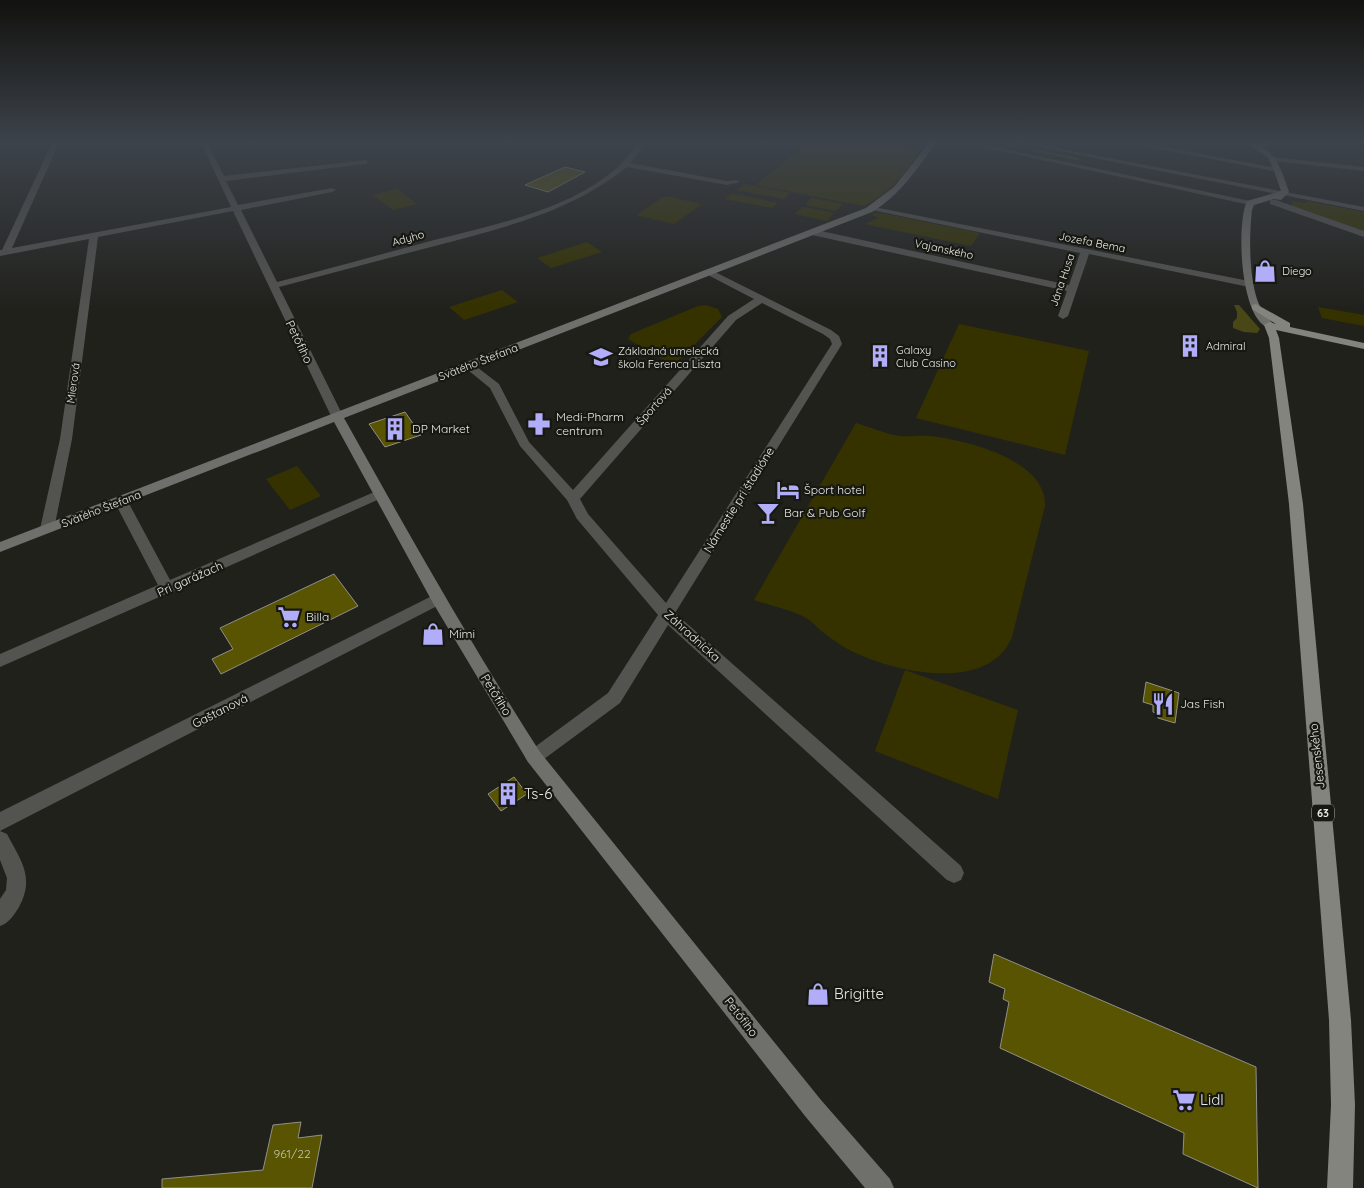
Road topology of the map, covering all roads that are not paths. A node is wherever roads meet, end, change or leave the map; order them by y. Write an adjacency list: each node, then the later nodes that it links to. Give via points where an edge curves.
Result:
1 (29, 198): 18 (street)
2 (231, 198): 11 (street, Petőfiho)
3 (287, 198): 11 (street)
4 (571, 198): 21 (street, Adyho, via 531,215)
5 (888, 198): 12 (street, Svätého Štefana)
6 (1218, 198): 10 (street)
7 (1277, 198): 10 (street)
8 (1306, 198): 13 (street)
9 (1273, 202): 15 (street)
10 (1249, 206): 20 (street, via 1246,214)
11 (235, 208): 16 (street); 21 (street, Petőfiho)
12 (872, 208): 14 (street, Svätého Štefana); 17 (street, Jozefa Bema)
13 (1364, 209)
14 (812, 232): 19 (street, Svätého Štefana); 22 (street, Vajanského)
15 (1364, 234)
16 (94, 236): 18 (street); 36 (street, Mierová, via 66,439)
17 (1085, 252): 20 (street, Jozefa Bema); 22 (street, Jána Husa)
18 (3, 253)
19 (709, 272): 23 (street, Námestie pri štadióne); 31 (street, Svätého Štefana)
20 (1249, 284): 24 (street)
21 (272, 286): 32 (street, Petőfiho)
22 (1072, 289): 25 (street, Jána Husa)
23 (761, 299): 34 (street, Športová, via 732,318); 40 (street, Námestie pri štadióne, via 828,332 837,344)
24 (1256, 306): 26 (street); 27 (main road, via 1282,323)
25 (1063, 316)
26 (1269, 325): 28 (main road, Jesenského / 63); 28 (main road)
27 (1313, 336): 28 (main road); 28 (main road); 29 (main road); 30 (main road)
28 (1280, 337): 48 (main road, Jesenského / 63, via 1340,1020 1343,1105)
29 (1364, 346)
30 (1364, 351)
31 (468, 366): 32 (street, Svätého Štefana); 34 (street, Záhradnícka, via 495,386 524,443)
32 (338, 418): 33 (street, Petőfiho); 35 (street, Svätého Štefana)
33 (379, 494): 38 (street, Pri garážach); 39 (street, Petőfiho)
34 (573, 498): 40 (street, Záhradnícka, via 582,516)
35 (121, 501): 36 (street, Svätého Štefana); 38 (street)
36 (48, 529): 37 (street, Svätého Štefana)
37 (0, 547)
38 (168, 588): 41 (street, Pri garážach)
39 (438, 599): 42 (street, Petőfiho); 43 (street, Gaštanová)
40 (668, 615): 42 (street, Námestie pri štadióne, via 614,698); 45 (street, Záhradnícka)
41 (0, 661)
42 (534, 757): 47 (street, Petőfiho)
43 (0, 822)
44 (0, 840): 46 (street, via 16,867 18,881 10,904)
45 (954, 873)
46 (0, 916)
47 (880, 1188)
48 (1340, 1188)

